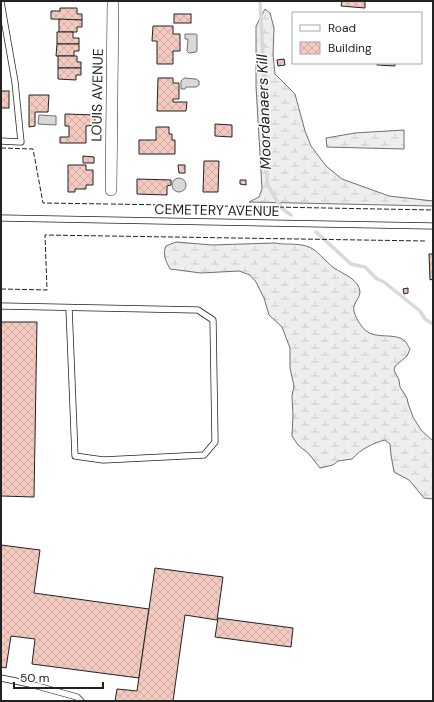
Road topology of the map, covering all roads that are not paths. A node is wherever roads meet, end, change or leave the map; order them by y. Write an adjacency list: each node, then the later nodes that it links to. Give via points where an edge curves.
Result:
1 (113, 1): 5 (street, LOUIS AVENUE)
2 (1, 2): 3 (lane)
3 (3, 24): 4 (lane, via 15,82 21,142)
4 (1, 142)
5 (111, 190)
6 (1, 218): 7 (lane, CEMETERY AVENUE)
7 (433, 226)
8 (1, 306): 9 (lane)
9 (69, 308): 9 (lane, via 198,310 214,320 215,442 204,455 103,460 76,456)
10 (1, 678): 11 (lane, via 77,697)
11 (81, 701)

